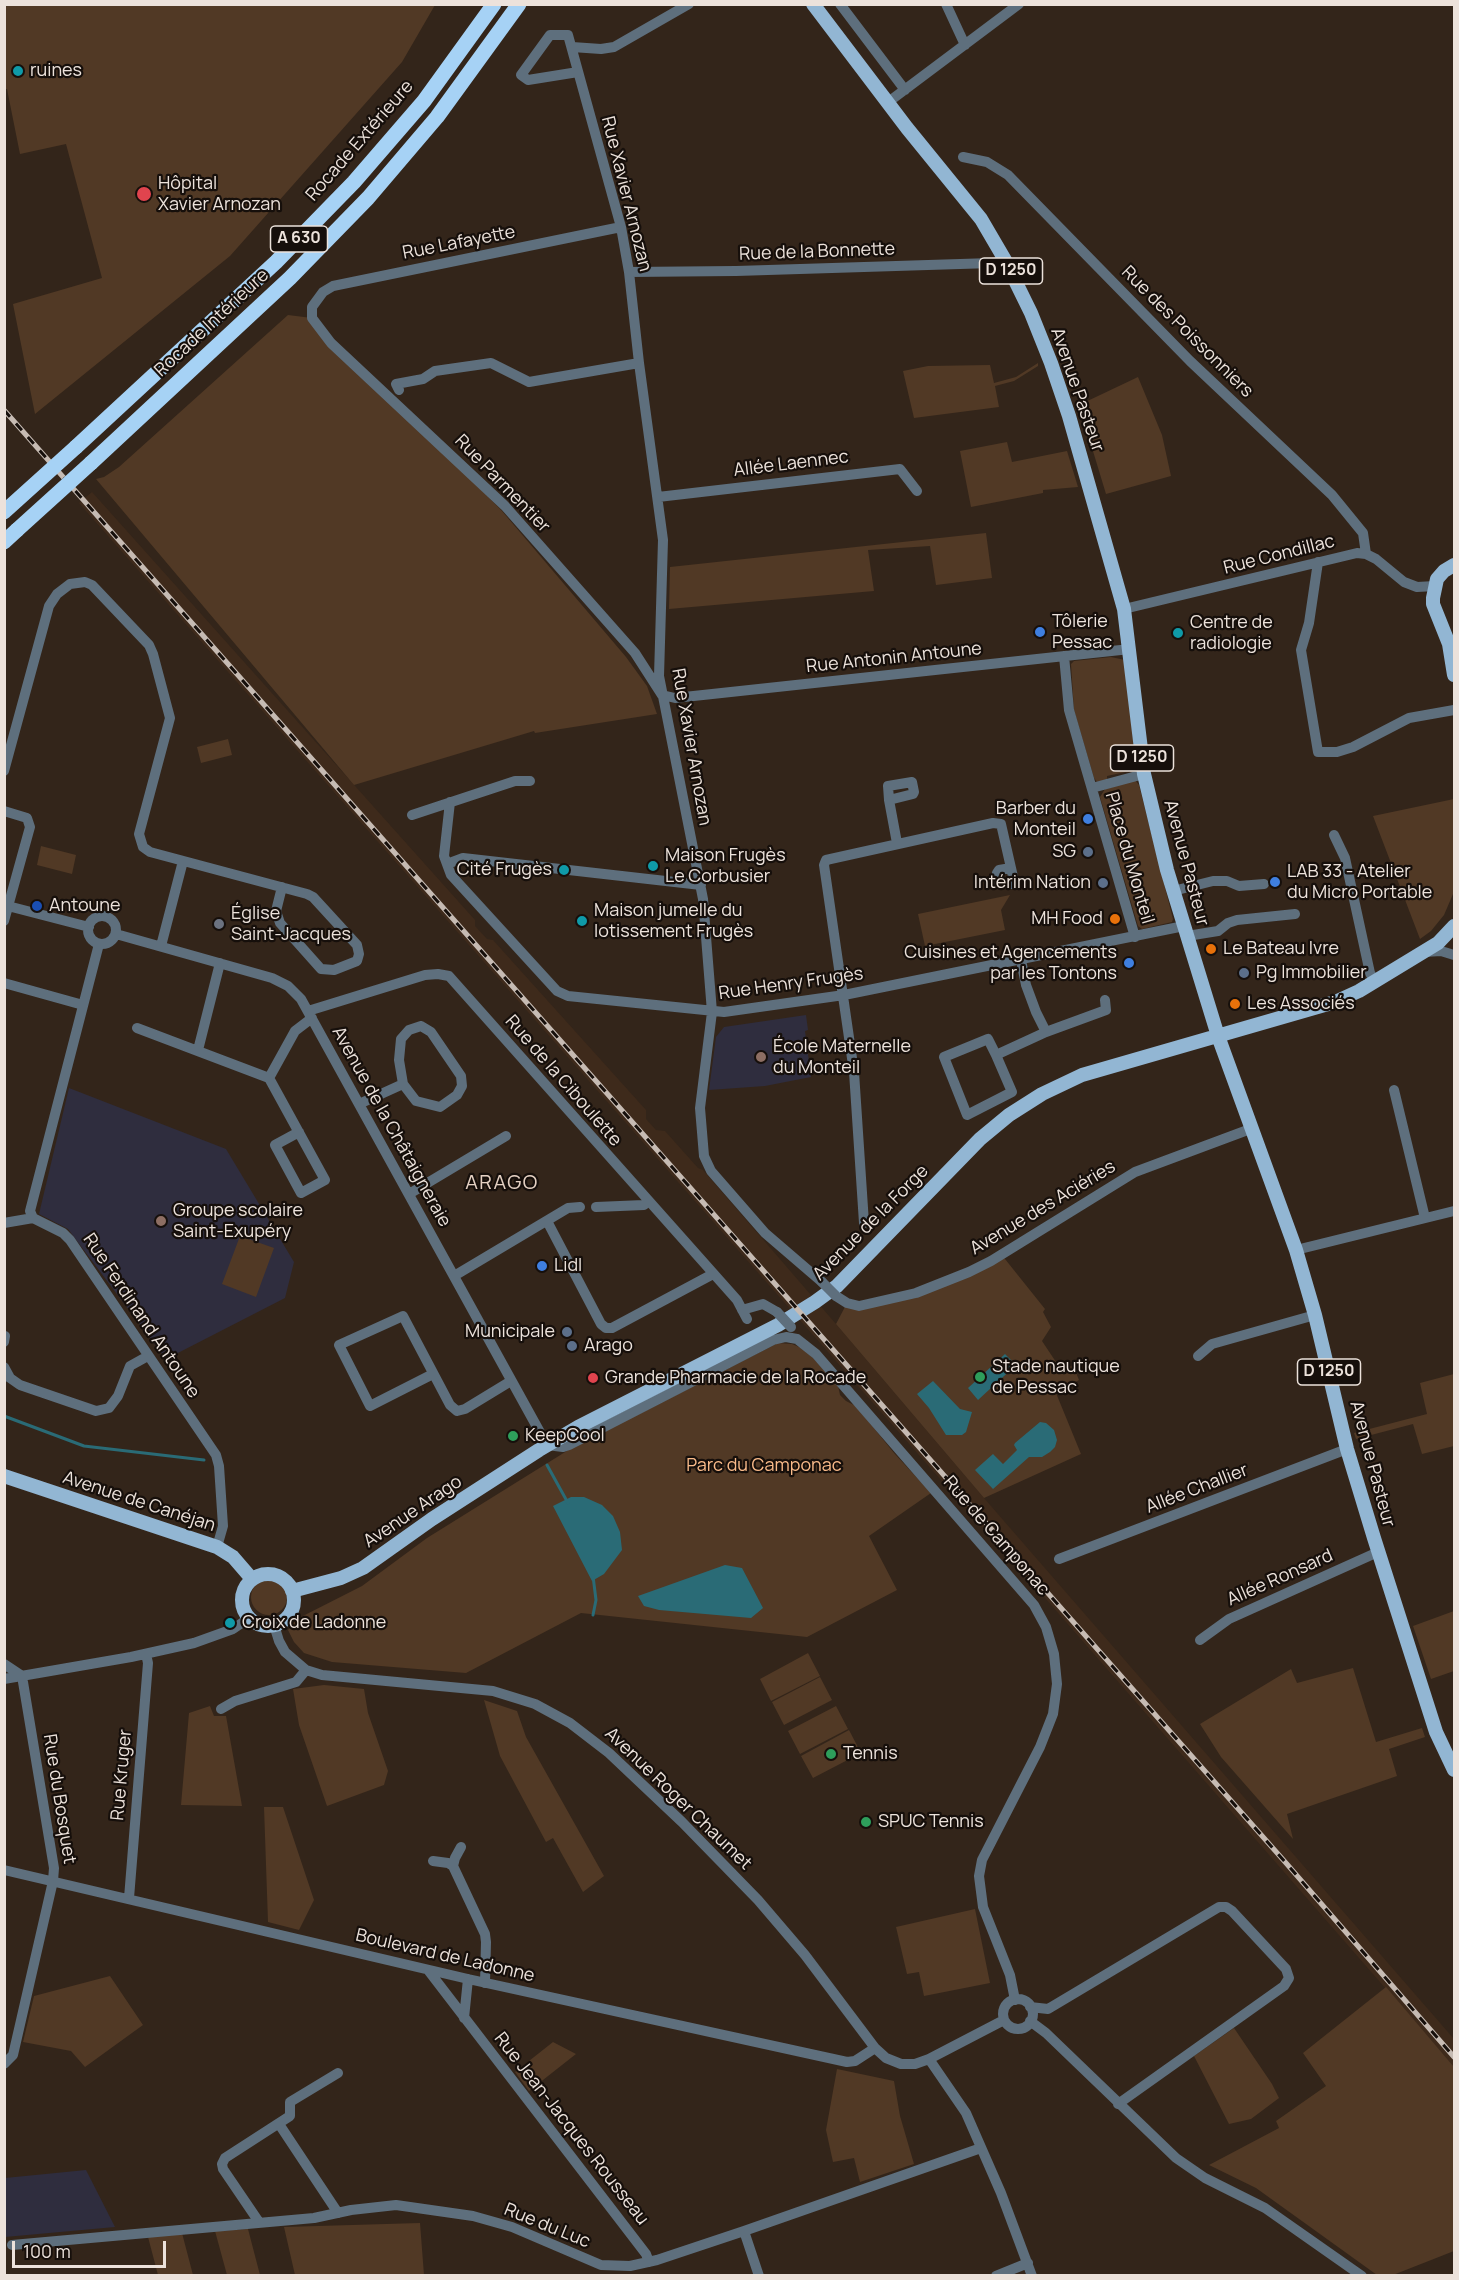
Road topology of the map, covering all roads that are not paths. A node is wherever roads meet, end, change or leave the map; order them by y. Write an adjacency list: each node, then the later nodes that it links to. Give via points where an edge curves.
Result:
1 (494, 4): 22 (highway, Rocade Extérieure / A 630, bridge, via 424,101 354,182 276,262)
2 (519, 4): 23 (highway, Rocade Intérieure / A 630, bridge, via 436,117 368,198 290,278)
3 (689, 4): 9 (street, via 614,47)
4 (813, 4): 12 (main road, Avenue Pasteur / D 1250)
5 (840, 4): 11 (street)
6 (946, 4): 8 (street)
7 (1019, 4): 8 (street)
8 (965, 45): 11 (street)
9 (572, 47): 10 (street, Rue Xavier Arnozan); 10 (street, via 568,35 550,35 521,75 528,80)
10 (578, 72): 14 (street, Rue Xavier Arnozan)
11 (905, 90): 12 (street)
12 (887, 103): 15 (main road, Avenue Pasteur / D 1250, via 966,199)
13 (963, 157): 24 (street, Rue des Poissonniers, via 987,162 1008,175 1190,361 1332,495 1363,533)
14 (621, 227): 16 (street, Rue Xavier Arnozan); 17 (street, Rue Lafayette, via 333,286)
15 (1005, 260): 16 (street, Rue de la Bonnette, via 981,264); 28 (main road, Avenue Pasteur / D 1250, via 1051,363)
16 (629, 272): 18 (street, Rue Xavier Arnozan)
17 (312, 307): 32 (street, Rue Parmentier, via 312,318 331,343 505,506 635,653)
18 (639, 363): 19 (street, via 529,382 491,363 435,371 423,379 396,384); 21 (street, Rue Xavier Arnozan)
19 (399, 390)
20 (917, 490): 21 (street, Allée Laennec, via 900,469)
21 (658, 497): 32 (street, Rue Xavier Arnozan, via 663,540 659,676)
22 (4, 512)
23 (4, 542)
24 (1366, 554): 25 (street, Rue Condillac); 27 (street, via 1404,582)
25 (1318, 562): 28 (street, Rue Condillac); 33 (street, via 1301,650 1318,752 1353,747 1409,718)
26 (1455, 565): 27 (main road, via 1444,571)
27 (1435, 586): 31 (main road, via 1433,604 1449,644)
28 (1124, 609): 29 (main road, Avenue Pasteur / D 1250)
29 (1130, 649): 30 (street, Rue Antonin Antoune); 35 (main road, Avenue Pasteur / D 1250)
30 (1064, 656): 32 (street, Rue Antonin Antoune, via 675,698); 37 (street, Place du Monteil, via 1069,710)
31 (1455, 675)
32 (662, 695): 48 (street, Rue Xavier Arnozan)
33 (1455, 710)
34 (4, 771): 44 (street, via 49,606 63,588 85,582 97,589 153,654 170,718 139,834 143,847 150,852)
35 (1144, 774): 37 (street, Place du Monteil); 50 (main road, Avenue Pasteur / D 1250)
36 (530, 781): 39 (street)
37 (1092, 788): 58 (street, Place du Monteil)
38 (889, 800): 43 (street)
39 (450, 802): 41 (street); 45 (street, via 444,856)
40 (4, 811): 51 (street, via 27,818 30,827)
41 (412, 815)
42 (1334, 835): 65 (street, via 1345,858)
43 (897, 843): 46 (street, via 1001,824); 67 (street, via 826,860 824,865)
44 (183, 861): 49 (street); 60 (street)
45 (447, 864): 48 (street, via 463,858); 70 (street, Rue Henry Frugès, via 451,874 557,990 568,996)
46 (1011, 868)
47 (1264, 884): 50 (street, via 1239,886 1213,881)
48 (701, 885): 70 (street, Rue Xavier Arnozan)
49 (282, 887): 49 (street, via 278,919 321,969 334,970 357,961 357,945 313,897)
50 (1173, 891): 56 (main road, Avenue Pasteur / D 1250)
51 (6, 905): 53 (street); 55 (street)
52 (1294, 914): 56 (street, Rue Henry Frugès, via 1237,920 1218,931)
53 (4, 921)
54 (1455, 926): 61 (main road, Avenue de la Forge)
55 (89, 927): 57 (street, via 93,920 106,917 113,921); 59 (street, via 90,937)
56 (1186, 931): 58 (street, Rue Henry Frugès); 74 (main road, Avenue Pasteur / D 1250)
57 (116, 934): 59 (street, via 110,942); 60 (street, Avenue de la Châtaigneraie)
58 (1135, 937): 63 (street, Rue Henry Frugès)
59 (99, 944): 69 (street)
60 (161, 946): 64 (street, Avenue de la Châtaigneraie)
61 (1424, 952): 62 (street); 65 (main road, Avenue de la Forge)
62 (1455, 955)
63 (1021, 960): 67 (street, Rue Henry Frugès); 73 (street, via 1026,985)
64 (220, 963): 71 (street, Avenue de la Châtaigneraie, via 280,981 295,992); 75 (street)
65 (1375, 982): 74 (main road, Avenue de la Forge, via 1325,1005)
66 (4, 983): 69 (street)
67 (844, 995): 70 (street, Rue Henry Frugès); 93 (street, via 854,1072)
68 (1105, 1000): 73 (street, via 1106,1010)
69 (83, 1005): 89 (street, via 31,1203)
70 (712, 1012): 97 (street, Rue Xavier Arnozan, bridge, via 700,1108 704,1156 711,1171 765,1233)
71 (310, 1014): 77 (street, via 295,1031); 80 (street, Avenue de la Châtaigneraie); 85 (street, Rue de la Ciboulette, via 425,975 450,976)
72 (137, 1028): 75 (street)
73 (1046, 1032): 76 (street)
74 (1218, 1036): 81 (main road, Avenue Pasteur / D 1250); 106 (main road, Avenue de la Forge, via 1082,1075 1025,1104 980,1139 824,1296)
75 (198, 1050): 77 (street)
76 (996, 1055): 76 (street, via 1012,1092 967,1115 944,1057 988,1040)
77 (269, 1078): 82 (street)
78 (403, 1084): 78 (street, via 416,1101 430,1106 443,1105 455,1098 462,1086 461,1076 426,1028 415,1027 401,1040); 80 (street)
79 (1394, 1090): 90 (street)
80 (359, 1104): 84 (street, Avenue de la Châtaigneraie)
81 (1253, 1128): 94 (main road, Avenue Pasteur / D 1250); 97 (street, Avenue des Aciéries, via 1135,1172 969,1272 916,1293 866,1305)
82 (299, 1132): 82 (street, via 325,1180 301,1193 275,1145)
83 (506, 1136): 84 (street)
84 (409, 1194): 96 (street, Avenue de la Châtaigneraie)
85 (648, 1201): 87 (street); 95 (street, Rue de la Ciboulette)
86 (580, 1207): 91 (street, via 568,1208)
87 (596, 1207)
88 (1455, 1211): 90 (street)
89 (33, 1218): 92 (street); 101 (street, Rue Ferdinand Antoune, via 70,1240)
90 (1425, 1218): 94 (street)
91 (547, 1221): 95 (street, via 606,1328); 96 (street)
92 (4, 1223)
93 (864, 1223)
94 (1296, 1250): 99 (main road, Avenue Pasteur / D 1250)
95 (713, 1274): 98 (street, Rue de la Ciboulette, via 745,1314 763,1305)
96 (454, 1276): 105 (street, Avenue de la Châtaigneraie)
97 (847, 1303)
98 (777, 1312): 100 (street, Rue de Camponac, bridge)
99 (1315, 1315): 102 (street, via 1212,1344); 107 (main road, Avenue Pasteur / D 1250)
100 (792, 1332): 106 (street, via 569,1445); 135 (street, Rue de Camponac, via 816,1354 1034,1605 1051,1640 1058,1684 1053,1714 980,1868 983,1906 1010,1975)
101 (148, 1356): 103 (street, via 130,1366 110,1408 96,1411 20,1385); 109 (street, Rue Ferdinand Antoune, via 216,1455 223,1526)
102 (1198, 1356)
103 (4, 1367)
104 (433, 1374): 104 (street, via 370,1406 339,1345 403,1316); 105 (street, via 457,1411)
105 (511, 1381): 106 (street, Avenue de la Châtaigneraie)
106 (547, 1445): 113 (main road, Avenue Arago, via 363,1568)
107 (1347, 1449): 110 (main road, Avenue Pasteur / D 1250); 111 (street, Allée Challier)
108 (4, 1476): 109 (main road, Avenue de Canéjan)
109 (217, 1547): 112 (main road, Avenue de Canéjan, via 233,1557)
110 (1378, 1552): 116 (street, Allée Ronsard, via 1229,1619); 123 (main road, Avenue Pasteur / D 1250)
111 (1059, 1560)
112 (252, 1579): 113 (main road, via 275,1575 283,1578); 114 (main road, via 242,1598)
113 (292, 1591): 115 (main road, via 294,1600 288,1616)
114 (249, 1617): 115 (main road, via 263,1625); 117 (street, via 220,1635)
115 (274, 1625): 119 (street, via 282,1647)
116 (1200, 1640)
117 (146, 1654): 120 (street); 131 (street, Rue Kruger)
118 (4, 1664): 120 (street)
119 (306, 1670): 122 (street, via 296,1682); 140 (street, Avenue Roger Chaumet, via 322,1675 493,1691 535,1704 570,1723 609,1753 758,1900 806,1955)
120 (22, 1676): 121 (street); 130 (street, Rue du Bosquet)
121 (4, 1679)
122 (221, 1709)
123 (1440, 1742): 124 (main road, Avenue Pasteur / D 1250); 125 (main road, Avenue Pasteur / D 1250, via 1441,1756)
124 (1455, 1770)
125 (1455, 1783)
126 (461, 1848): 128 (street)
127 (433, 1861): 128 (street)
128 (453, 1866): 134 (street, via 484,1934)
129 (4, 1870): 130 (street, Boulevard de Ladonne)
130 (53, 1881): 131 (street, Boulevard de Ladonne); 142 (street, Rue du Bosquet, via 13,2055)
131 (129, 1898): 132 (street, Boulevard de Ladonne)
132 (428, 1970): 133 (street, Boulevard de Ladonne); 137 (street, Rue Jean-Jacques Rousseau)
133 (468, 1979): 134 (street, Boulevard de Ladonne); 137 (street)
134 (485, 1983): 140 (street, Boulevard de Ladonne, via 847,2062)
135 (1015, 2000): 136 (street); 138 (street, via 1005,2007)
136 (1030, 2007): 139 (street); 144 (street, via 1048,2009 1219,1907 1232,1911 1286,1969 1289,1978 1284,1986)
137 (464, 2018): 151 (street, Rue Jean-Jacques Rousseau)
138 (1004, 2020): 139 (street, via 1015,2028 1024,2028); 141 (street, Avenue Roger Chaumet)
139 (1030, 2021): 144 (street)
140 (875, 2048): 141 (street, Avenue Roger Chaumet, via 901,2064)
141 (929, 2059): 146 (street, via 962,2104)
142 (4, 2064)
143 (338, 2073): 145 (street, via 291,2102 291,2116)
144 (1118, 2104): 156 (street, via 1176,2158 1205,2178 1264,2208)
145 (279, 2124): 147 (street); 148 (street, via 225,2158 222,2164)
146 (981, 2148): 149 (street, Rue du Luc); 152 (street)
147 (338, 2213): 148 (street, Rue du Luc); 151 (street, Rue du Luc, via 396,2205 473,2216 512,2227 601,2265)
148 (259, 2222): 150 (street, Rue du Luc)
149 (744, 2231): 151 (street, Rue du Luc); 153 (street)
150 (7, 2246)
151 (649, 2262)
152 (1028, 2263): 154 (street); 155 (street)
153 (759, 2276)
154 (996, 2276)
155 (1032, 2276)
156 (1362, 2276)

